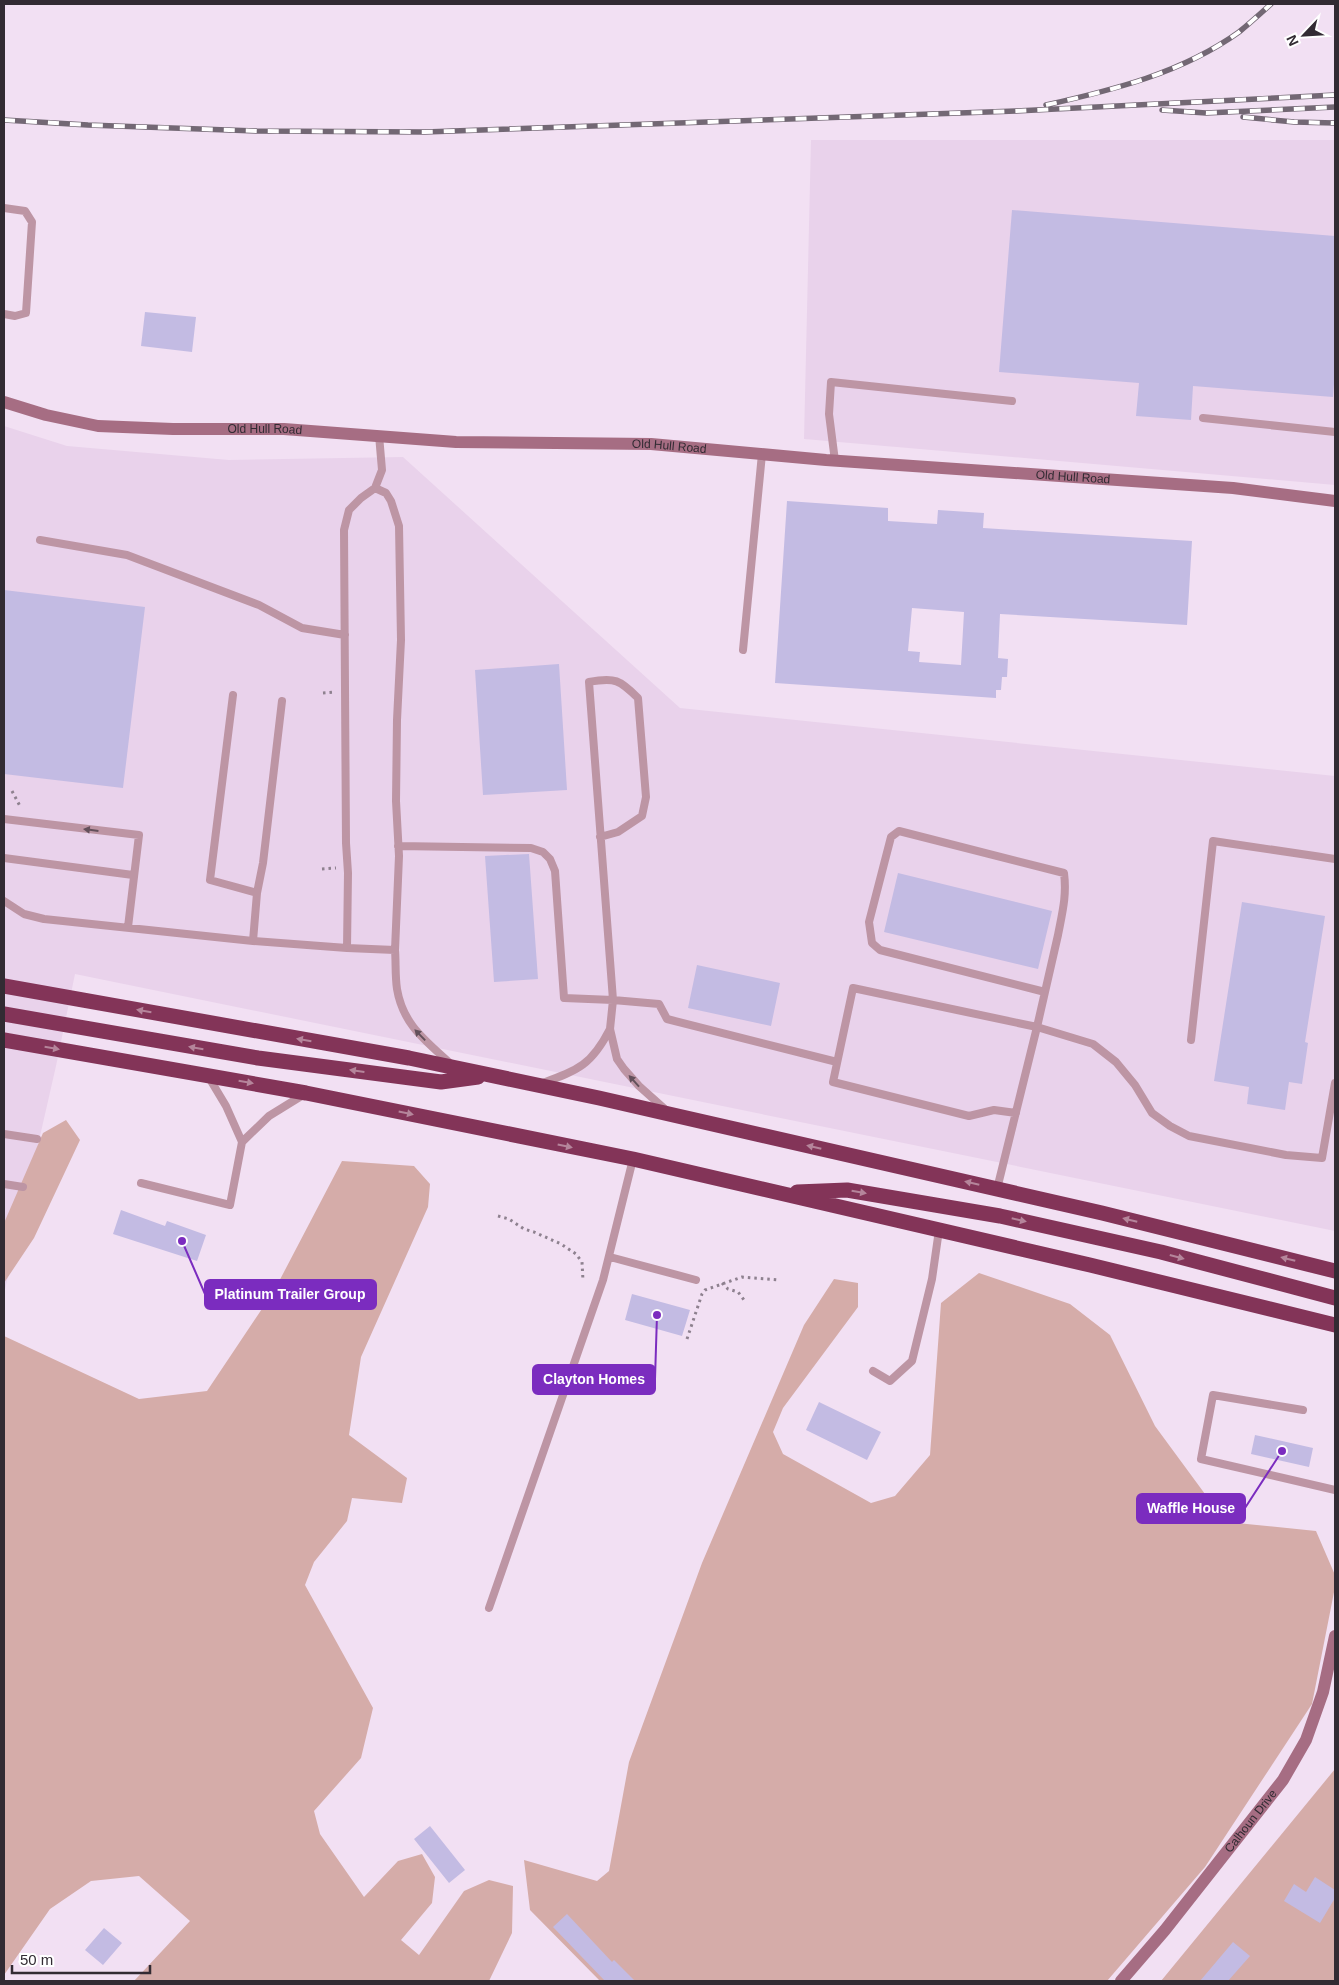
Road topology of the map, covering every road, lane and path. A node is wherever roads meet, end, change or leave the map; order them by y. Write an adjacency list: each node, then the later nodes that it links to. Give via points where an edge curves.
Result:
1 (4, 208): 2 (lane, via 25,211 32,222 26,313)
2 (4, 314)
3 (1012, 401): 9 (lane, via 831,382 828,414)
4 (4, 402): 7 (main road, Old Hull Road, via 98,426 284,429)
5 (1203, 418): 6 (lane)
6 (1335, 432)
7 (379, 435): 8 (main road, Old Hull Road, via 456,442 651,444); 10 (lane, via 382,470)
8 (762, 454): 9 (main road, Old Hull Road); 14 (lane)
9 (835, 461): 11 (main road, Old Hull Road, via 1233,488)
10 (375, 488): 13 (lane, via 355,504 346,517); 19 (lane, via 386,493 399,526)
11 (1335, 501)
12 (40, 540): 13 (lane, via 127,555 259,605 302,628)
13 (345, 635): 27 (lane)
14 (743, 650)
15 (233, 695): 23 (lane, via 210,880)
16 (282, 701): 23 (lane)
17 (4, 819): 22 (lane, one-way to 17, via 139,835)
18 (600, 837): 18 (lane, via 589,682 605,679 623,683 638,698 646,797 642,816 618,832); 31 (lane)
19 (398, 846): 28 (lane); 31 (lane, via 512,847 543,852 555,871 564,998)
20 (4, 858): 22 (lane)
21 (1335, 859): 36 (lane, via 1213,840)
22 (134, 875): 25 (lane)
23 (257, 893): 26 (lane)
24 (4, 902): 25 (lane, via 24,914 44,919)
25 (128, 927): 26 (lane)
26 (253, 941): 27 (lane)
27 (347, 948): 28 (lane)
28 (395, 950): 38 (lane, one-way to 28, via 410,1024 401,1008 396,988)
29 (4, 986): 38 (highway, one-way to 29)
30 (1045, 992): 30 (lane, via 1066,892 1064,873 899,831 891,837 869,922 872,943 880,950); 34 (lane)
31 (613, 1000): 33 (lane); 37 (lane, via 659,1004 667,1019)
32 (4, 1014): 40 (highway, one-way to 32, via 441,1082 258,1058)
33 (610, 1028): 42 (lane, via 601,1046 585,1064); 45 (lane, one-way to 33, via 639,1086 617,1059)
34 (1036, 1028): 37 (lane, via 853,988); 41 (lane, via 1093,1044 1116,1062 1152,1113 1189,1136 1218,1143 1322,1158); 44 (lane)
35 (4, 1040): 39 (highway, one-way to 39)
36 (1191, 1040)
37 (837, 1062): 44 (lane, via 832,1082 969,1116 994,1110)
38 (456, 1068): 40 (highway)
39 (208, 1076): 43 (highway, one-way to 43); 48 (lane)
40 (492, 1076): 42 (highway)
41 (1335, 1083)
42 (536, 1085): 45 (highway)
43 (306, 1093): 48 (lane, via 269,1116); 49 (highway, one-way to 49)
44 (1016, 1113): 53 (lane)
45 (670, 1114): 53 (highway, one-way to 45)
46 (4, 1134): 47 (lane)
47 (37, 1139)
48 (242, 1142): 50 (lane, via 230,1205)
49 (633, 1159): 54 (highway); 57 (lane)
50 (141, 1183)
51 (4, 1184): 52 (lane)
52 (23, 1187)
53 (997, 1189): 58 (highway, one-way to 53)
54 (775, 1192): 56 (highway); 63 (highway, one-way to 63, via 847,1190 1000,1216 1161,1252)
55 (498, 1216): 61 (path, via 576,1254 582,1262)
56 (939, 1230): 65 (highway); 67 (lane, via 932,1279 912,1361 890,1381)
57 (610, 1256): 59 (lane); 70 (lane)
58 (1335, 1271)
59 (696, 1280)
60 (780, 1280): 62 (path, via 742,1277)
61 (583, 1281)
62 (722, 1283): 64 (path, via 725,1288 738,1292); 66 (path, via 702,1294)
63 (1335, 1298)
64 (744, 1300)
65 (1335, 1326)
66 (687, 1340)
67 (873, 1372)
68 (1303, 1410): 69 (lane, via 1213,1395 1201,1459)
69 (1335, 1490)
70 (489, 1608)
71 (1335, 1636): 72 (main road, Calhoun Drive, via 1323,1692 1306,1740 1283,1780)
72 (1121, 1981)

